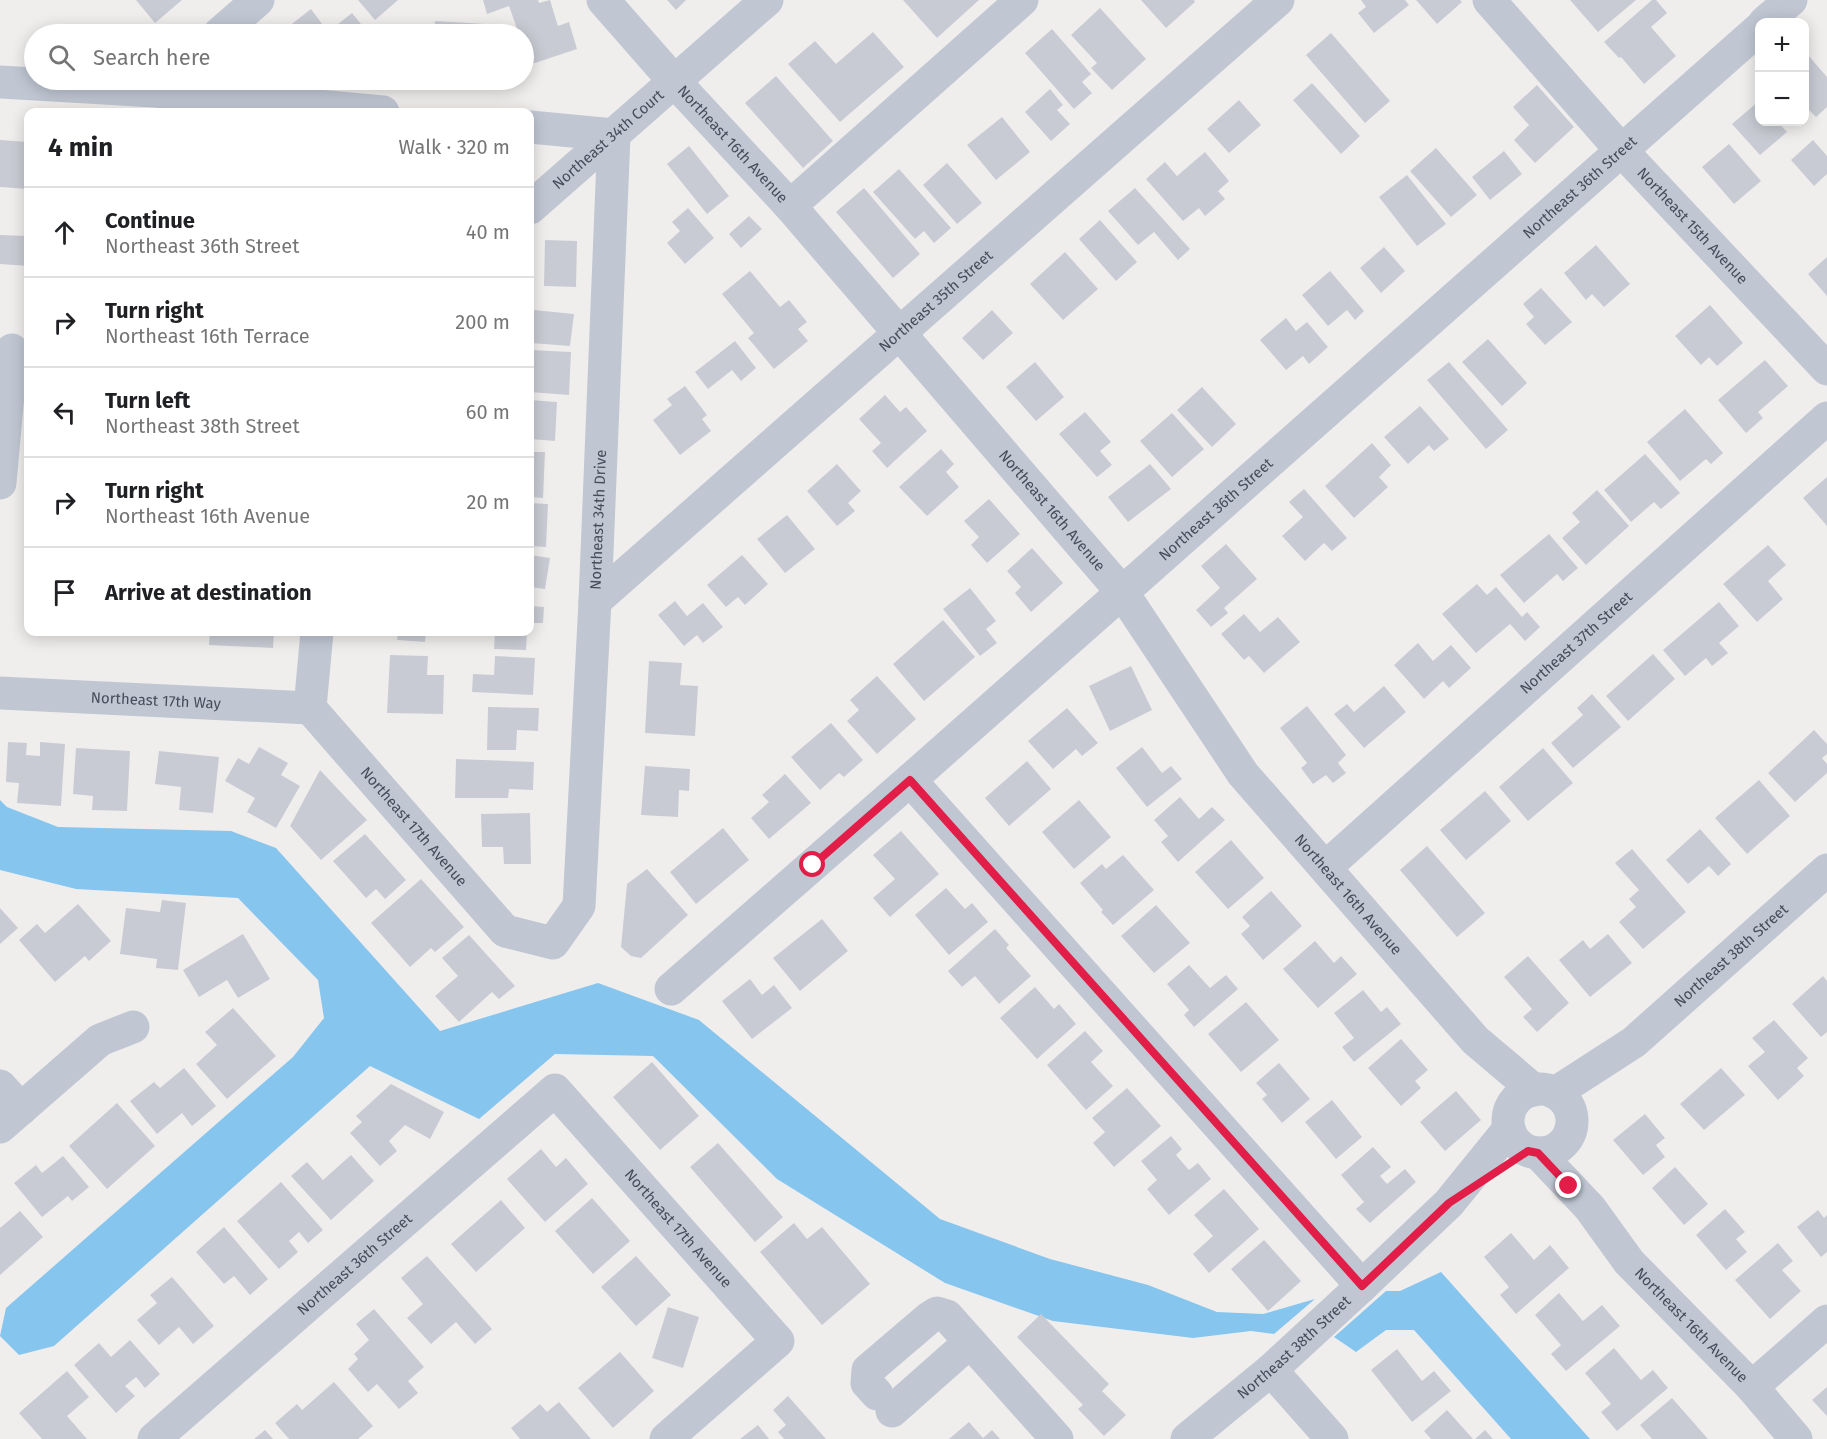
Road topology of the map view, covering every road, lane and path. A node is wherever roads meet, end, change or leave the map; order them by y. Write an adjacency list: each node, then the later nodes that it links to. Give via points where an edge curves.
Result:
1 (258, 0): 9 (street)
2 (603, 0): 11 (street, Northeast 16th Avenue)
3 (767, 0): 11 (street, Northeast 34th Court)
4 (1023, 0): 20 (street)
5 (1278, 0): 21 (street, Northeast 35th Street)
6 (1489, 0): 18 (street, Northeast 15th Avenue)
7 (1791, 0): 8 (street)
8 (1770, 18)
9 (230, 24)
10 (1755, 32): 18 (street, Northeast 36th Street)
11 (674, 81): 17 (street, Northeast 34th Court); 20 (street, Northeast 16th Avenue)
12 (0, 82): 13 (street)
13 (24, 82)
14 (202, 90): 15 (street)
15 (349, 108)
16 (534, 127): 17 (street)
17 (614, 135): 19 (street, Northeast 34th Court); 27 (street, Northeast 34th Drive)
18 (1621, 150): 23 (street, Northeast 15th Avenue); 26 (street, Northeast 36th Street)
19 (534, 205)
20 (790, 206): 21 (street, Northeast 16th Avenue)
21 (900, 333): 26 (street, Northeast 16th Avenue); 27 (street, Northeast 35th Street)
22 (14, 346): 25 (street)
23 (1827, 369)
24 (1827, 418): 32 (street, Northeast 37th Street)
25 (0, 483)
26 (1122, 592): 31 (street, Northeast 36th Street); 32 (street, Northeast 16th Avenue, via 1243,774)
27 (595, 601): 34 (street, Northeast 34th Drive)
28 (317, 636): 30 (street)
29 (0, 693): 30 (street, Northeast 17th Way)
30 (310, 708): 34 (street, Northeast 17th Avenue, via 505,931 553,943)
31 (910, 780): 35 (street, Northeast 36th Street); 40 (street)
32 (1326, 867): 39 (street, Northeast 16th Avenue, via 1475,1040)
33 (1827, 870): 39 (street, Northeast 38th Street)
34 (579, 906)
35 (671, 989)
36 (133, 1027): 38 (street, via 100,1040)
37 (555, 1090): 45 (street, Northeast 36th Street); 46 (street, Northeast 17th Avenue, via 778,1341)
38 (7, 1107)
39 (1539, 1123): 40 (street, Northeast 38th Street); 44 (street, Northeast 16th Avenue, via 1590,1208 1629,1262)
40 (1362, 1286): 43 (street, Northeast 38th Street)
41 (1827, 1321): 44 (street)
42 (970, 1342): 42 (street, via 885,1403 867,1383 868,1370 937,1313 947,1316); 47 (street)
43 (1271, 1370): 48 (street, Northeast 38th Street); 49 (street)
44 (1752, 1387): 50 (street, Northeast 16th Avenue)
45 (154, 1439)
46 (666, 1439)
47 (1057, 1439)
48 (1187, 1439)
49 (1332, 1439)
50 (1796, 1439)

